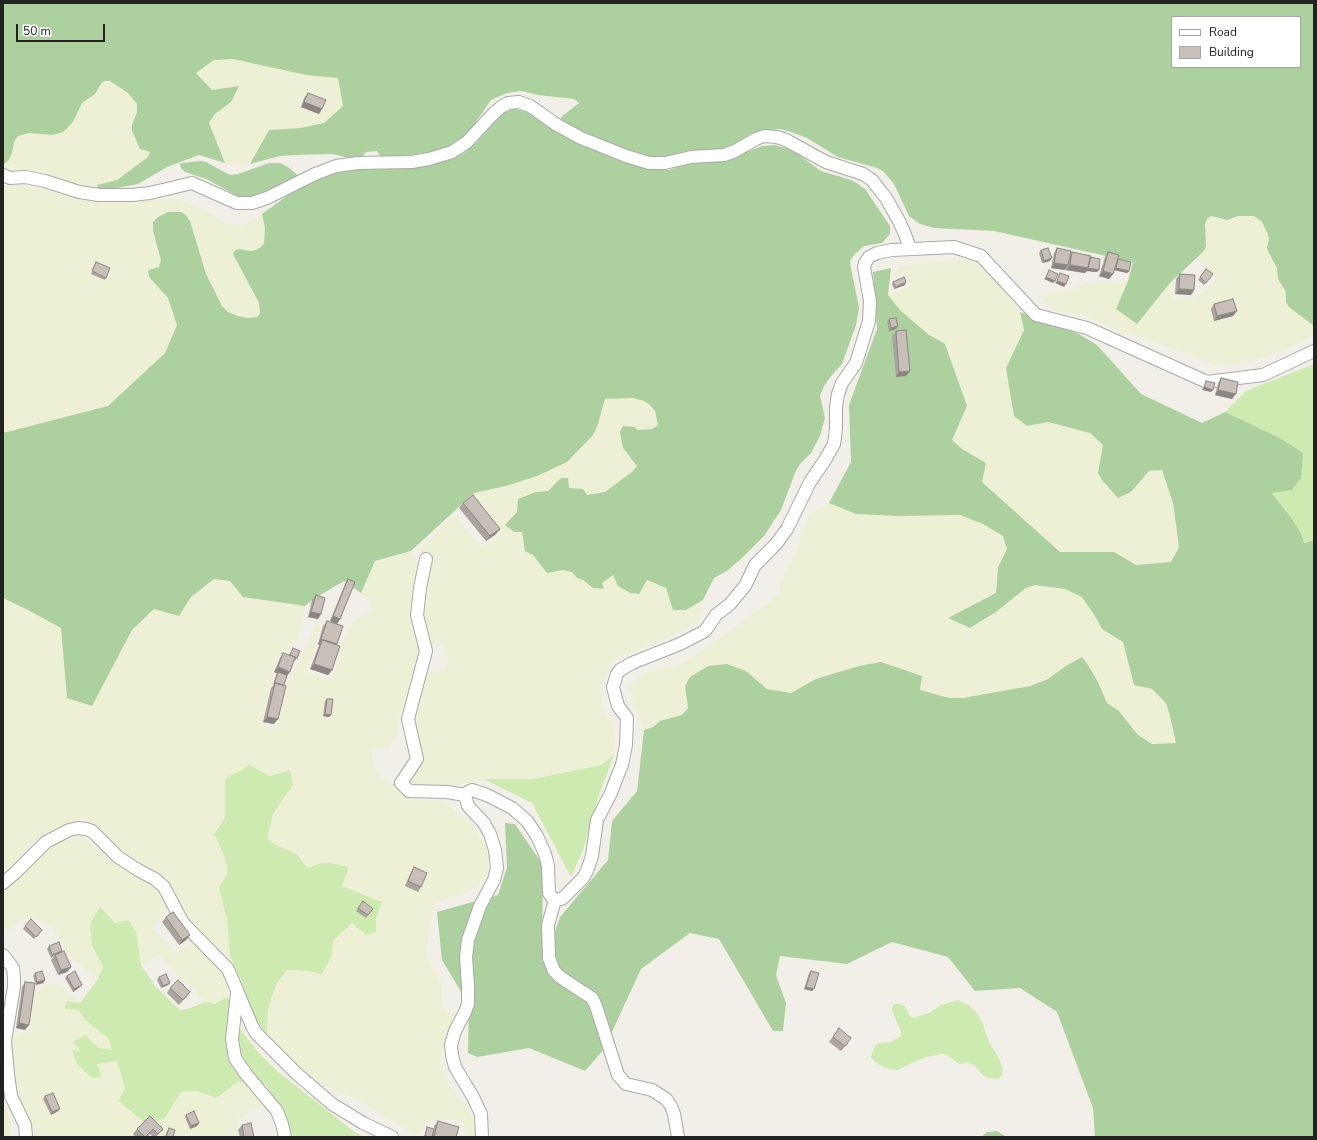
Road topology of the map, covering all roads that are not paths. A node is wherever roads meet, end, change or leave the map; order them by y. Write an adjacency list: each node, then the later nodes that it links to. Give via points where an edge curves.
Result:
1 (3, 175): 2 (street, via 45,181 79,192 99,195 150,193 192,183 238,203 252,203 336,166 412,162 452,152 467,142 501,107 519,102 530,106 581,138 649,163 724,155 764,136 786,140 826,162 864,174 872,180 899,221)
2 (910, 248): 3 (street, via 954,247 981,256 1036,316 1087,328 1207,382 1263,375); 7 (street, via 877,253 869,257 865,263 870,301 869,321 856,363 842,383 838,394 834,444 810,482 787,529 755,565 745,586 730,604 716,615 705,631 632,663 617,674 613,687 618,706 627,718 622,765 597,820 592,856 587,871 567,895)
3 (1314, 351)
4 (426, 559): 5 (street, via 417,615 426,650 408,719 417,759 401,783 409,791)
5 (465, 795): 7 (street, via 472,790 487,795 512,808 526,821 537,836 545,854 549,893); 13 (street, via 468,806 490,834 497,868 468,940 468,1004 455,1031 451,1050 455,1067 481,1114)
6 (3, 883): 9 (street, via 46,842 69,830 78,828 92,831 118,856 164,887 183,923 224,963)
7 (555, 900): 14 (street, via 548,925 549,958 554,971 592,998 618,1075 626,1084 652,1090 666,1099 674,1114)
8 (3, 955): 10 (street, via 13,968 14,977 5,1041 8,1074 11,1096 25,1125)
9 (237, 990): 11 (street, via 232,1039 235,1058 277,1111); 12 (street, via 256,1033 296,1073 348,1115)
10 (26, 1137)
11 (285, 1137)
12 (392, 1137)
13 (482, 1137)
14 (678, 1137)

